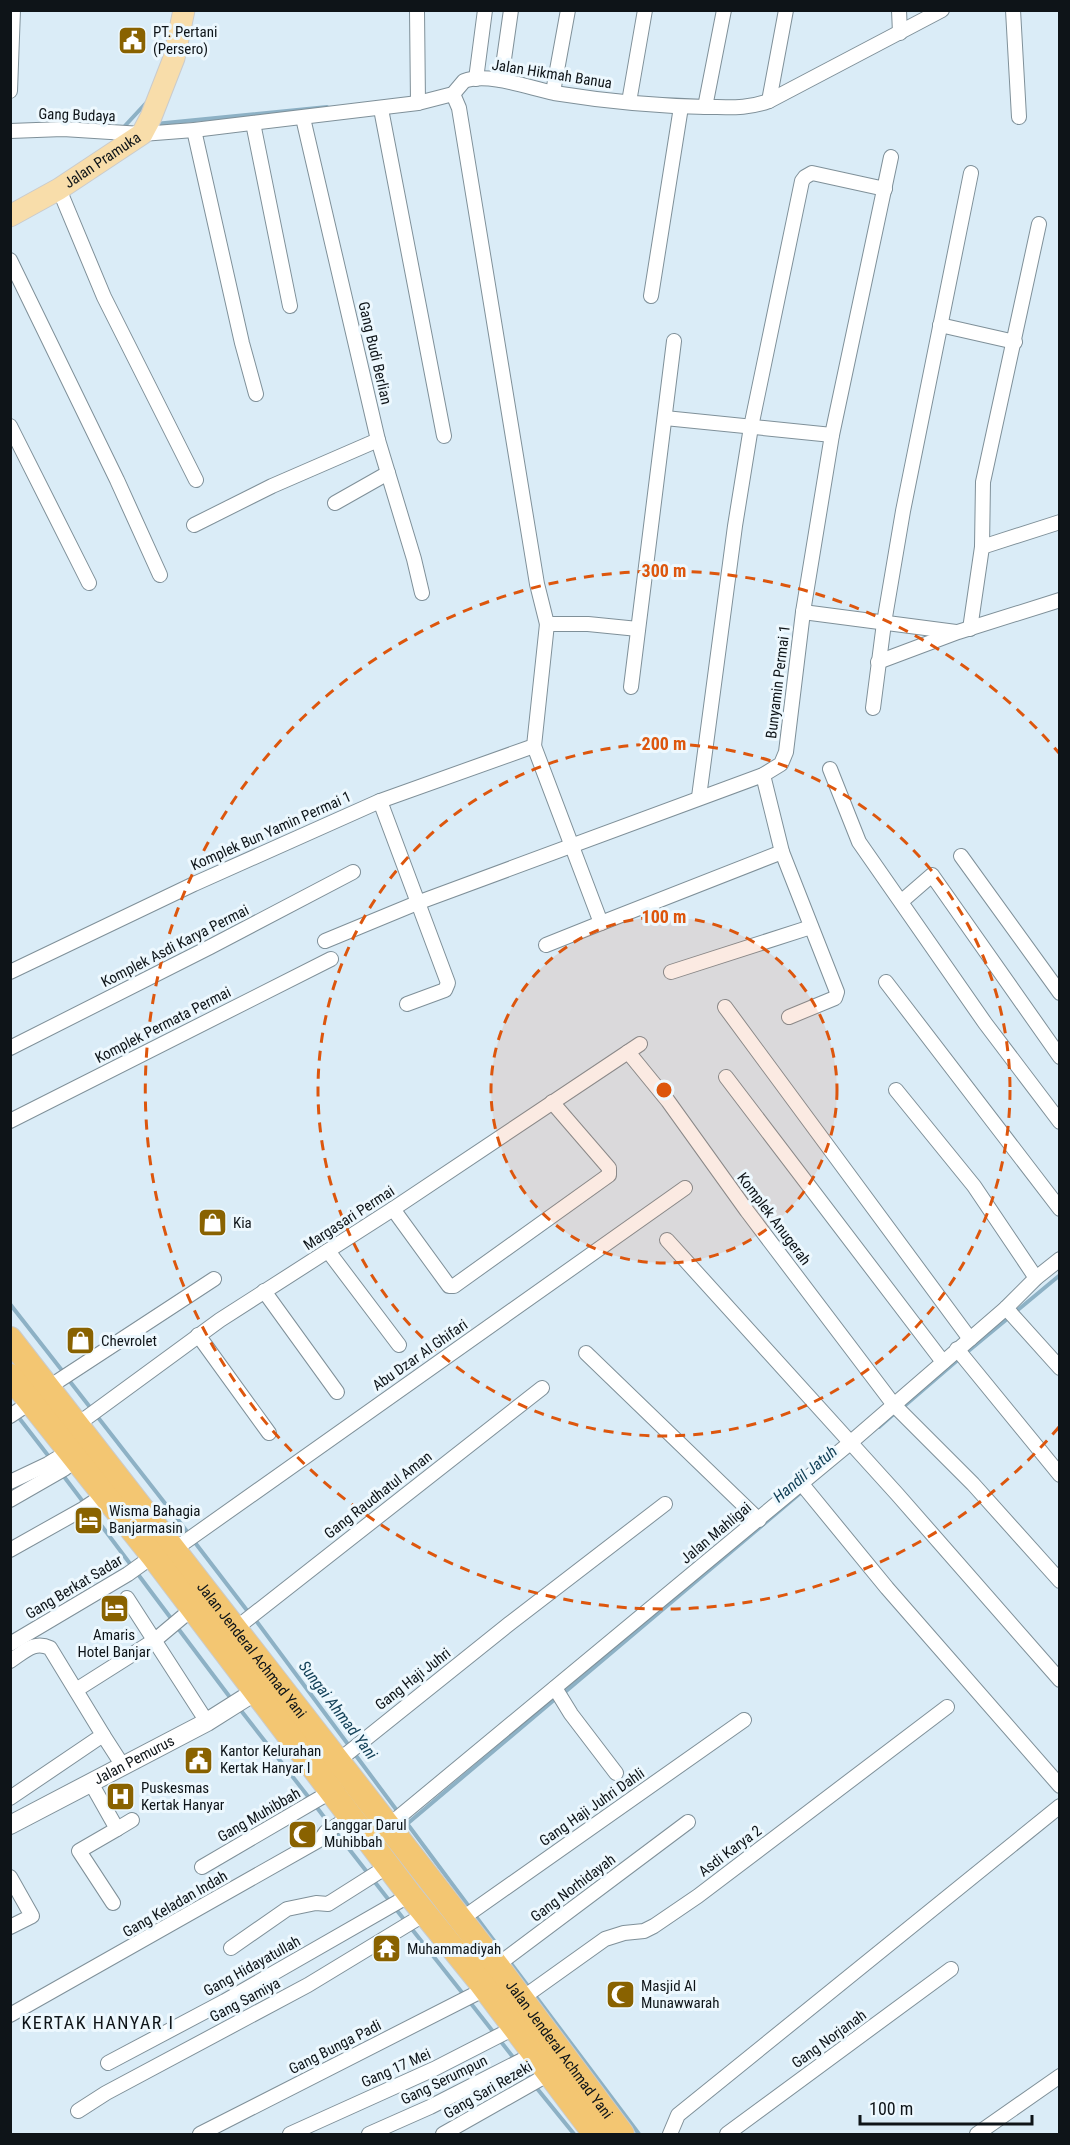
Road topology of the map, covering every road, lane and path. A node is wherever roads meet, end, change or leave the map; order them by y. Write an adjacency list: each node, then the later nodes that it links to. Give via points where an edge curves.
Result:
1 (13, 10): 16 (street)
2 (184, 10): 30 (main road, Jalan Pramuka, via 174,58)
3 (417, 10): 21 (street)
4 (485, 10): 14 (street)
5 (511, 10): 15 (street)
6 (568, 10): 17 (street)
7 (645, 10): 20 (street)
8 (724, 10): 23 (street)
9 (786, 10): 19 (street)
10 (899, 10): 13 (street)
11 (942, 10): 13 (street, Jalan Hikmah Banua)
12 (1013, 10): 25 (street)
13 (900, 33): 19 (street, Jalan Hikmah Banua)
14 (476, 79): 15 (street, Jalan Hikmah Banua); 18 (street, Jalan Hikmah Banua, via 464,81)
15 (501, 80): 17 (street, Jalan Hikmah Banua)
16 (10, 91)
17 (553, 92): 20 (street, Jalan Hikmah Banua)
18 (453, 94): 21 (street, Jalan Hikmah Banua); 62 (street, via 459,108 537,584)
19 (769, 101): 23 (street, Jalan Hikmah Banua, via 750,107)
20 (629, 102): 22 (street, Jalan Hikmah Banua)
21 (418, 103): 24 (street, Jalan Hikmah Banua)
22 (681, 107): 23 (street, Jalan Hikmah Banua); 38 (street)
23 (705, 107)
24 (381, 108): 26 (street, Jalan Hikmah Banua); 48 (street)
25 (1019, 117)
26 (303, 118): 27 (street, Jalan Hikmah Banua); 49 (street, Gang Budi Berlian)
27 (253, 123): 28 (street, Jalan Hikmah Banua); 39 (street)
28 (194, 130): 30 (street, Jalan Hikmah Banua); 43 (street)
29 (10, 131): 30 (street, Gang Budaya, via 63,129)
30 (142, 134): 33 (main road, Jalan Pramuka)
31 (891, 157): 34 (street, Bunyamin Permai 1)
32 (971, 173): 40 (street)
33 (59, 189): 35 (main road, Jalan Pramuka); 51 (street, via 104,297)
34 (885, 189): 46 (street, via 812,173 802,181); 47 (street, Bunyamin Permai 1)
35 (10, 216)
36 (1039, 224): 42 (street)
37 (10, 260): 56 (street)
38 (651, 296)
39 (290, 306)
40 (940, 325): 42 (street); 61 (street)
41 (674, 341): 44 (street)
42 (1015, 342): 55 (street, via 983,482)
43 (256, 394)
44 (665, 418): 46 (street); 63 (street)
45 (10, 426): 57 (street)
46 (751, 427): 47 (street); 71 (street)
47 (832, 435): 60 (street, Bunyamin Permai 1)
48 (444, 436)
49 (378, 440): 50 (street, Gang Budi Berlian); 54 (street)
50 (388, 473): 52 (street); 58 (street, Gang Budi Berlian)
51 (196, 480)
52 (335, 502)
53 (1059, 522): 55 (street)
54 (194, 525)
55 (982, 547): 64 (street)
56 (160, 575)
57 (89, 583)
58 (422, 593)
59 (1059, 600): 64 (street)
60 (803, 612): 61 (street); 70 (street, Bunyamin Permai 1, via 786,752 781,764)
61 (884, 623): 64 (street); 65 (street)
62 (547, 624): 63 (street); 68 (street)
63 (638, 629): 66 (street)
64 (964, 630): 65 (street)
65 (878, 662): 67 (street)
66 (631, 687)
67 (873, 708)
68 (534, 746): 72 (street, Komplek Bun Yamin Permai 1); 73 (street)
69 (830, 769): 77 (street, via 860,842)
70 (764, 775): 71 (street, Bunyamin Permai 1); 74 (street)
71 (699, 797): 73 (street, Bunyamin Permai 1)
72 (380, 801): 78 (street); 84 (street, Komplek Bun Yamin Permai 1)
73 (573, 846): 78 (street, Bunyamin Permai 1); 79 (street)
74 (782, 852): 79 (street); 80 (street)
75 (961, 856): 87 (street)
76 (353, 872): 91 (street, Komplek Asdi Karya Permai)
77 (902, 901): 93 (street, via 932,874); 98 (street)
78 (417, 903): 81 (street, Bunyamin Permai 1); 88 (street, via 448,986)
79 (601, 923): 82 (street)
80 (811, 927): 85 (street); 90 (street, via 836,997)
81 (325, 941)
82 (546, 945)
83 (331, 959): 97 (street, Komplek Permata Permai)
84 (10, 972)
85 (671, 972)
86 (886, 982): 101 (street)
87 (1059, 993)
88 (407, 1004)
89 (725, 1007): 111 (street)
90 (789, 1017)
91 (10, 1048)
92 (634, 1048): 96 (street, Margasari Permai); 121 (street, Komplek Anugerah, via 747,1211)
93 (1059, 1057)
94 (726, 1077): 115 (street)
95 (896, 1090): 106 (street, via 974,1186)
96 (552, 1102): 100 (street, Margasari Permai); 100 (street, via 609,1168 609,1175 454,1286 449,1286)
97 (10, 1121)
98 (1059, 1122)
99 (685, 1188): 134 (street, Abu Dzar Al Ghifari)
100 (393, 1209): 103 (street, Margasari Permai)
101 (1059, 1209)
102 (667, 1239): 124 (street)
103 (328, 1251): 107 (street, Margasari Permai); 112 (street)
104 (1059, 1259): 106 (street, Jalan Mahligai)
105 (214, 1278): 120 (street)
106 (1036, 1278): 108 (street, Jalan Mahligai)
107 (264, 1291): 109 (street, Margasari Permai); 119 (street)
108 (1010, 1312): 111 (street, Jalan Mahligai); 116 (street)
109 (198, 1335): 122 (street, Margasari Permai); 123 (street)
110 (10, 1339): 120 (highway, Jalan Jenderal Achmad Yani)
111 (970, 1339): 114 (street, Jalan Mahligai)
112 (399, 1345)
113 (586, 1353): 132 (street)
114 (961, 1354): 115 (street, Jalan Mahligai); 126 (street)
115 (943, 1362): 121 (street, Jalan Mahligai)
116 (1059, 1368)
117 (10, 1376): 120 (highway, Jalan Jenderal Achmad Yani)
118 (542, 1388): 138 (street, Gang Raudhatul Aman)
119 (337, 1392)
120 (37, 1397): 122 (highway, Jalan Jenderal Achmad Yani); 125 (highway, Jalan Jenderal Achmad Yani)
121 (897, 1408): 124 (street, Jalan Mahligai); 135 (street, Komplek Anugerah, via 973,1484)
122 (91, 1414): 134 (highway, Jalan Jenderal Achmad Yani)
123 (269, 1433)
124 (854, 1446): 128 (street, Jalan Mahligai); 142 (street)
125 (61, 1463): 127 (street); 129 (street); 130 (highway, Jalan Jenderal Achmad Yani)
126 (1059, 1475)
127 (10, 1482)
128 (804, 1487): 132 (street, Jalan Mahligai); 154 (street)
129 (10, 1500)
130 (93, 1503): 133 (street); 134 (highway, Jalan Jenderal Achmad Yani)
131 (665, 1504): 150 (street, Gang Haji Juhri)
132 (759, 1520): 143 (street, Jalan Mahligai)
133 (10, 1550)
134 (163, 1553): 137 (highway, Jalan Jenderal Achmad Yani); 138 (highway, Jalan Jenderal Achmad Yani); 140 (street, Gang Berkat Sadar)
135 (1059, 1581)
136 (127, 1598): 139 (street)
137 (180, 1619): 139 (street); 145 (highway, Jalan Jenderal Achmad Yani)
138 (247, 1620): 150 (highway, Jalan Jenderal Achmad Yani)
139 (154, 1640): 144 (street); 148 (street)
140 (10, 1644)
141 (10, 1660): 144 (street, via 42,1644 50,1648)
142 (1059, 1680)
143 (555, 1688): 152 (street); 161 (street, Jalan Mahligai)
144 (76, 1690): 149 (street)
145 (241, 1700): 148 (street, Jalan Pemurus); 156 (highway, Jalan Jenderal Achmad Yani)
146 (947, 1707): 175 (street, Asdi Karya 2, via 689,1902 644,1931 606,1939)
147 (744, 1720): 169 (street, Gang Haji Juhri Dahli)
148 (207, 1722): 151 (street, Jalan Pemurus)
149 (103, 1735): 151 (street); 155 (street)
150 (347, 1753): 161 (highway, Jalan Jenderal Achmad Yani)
151 (123, 1766): 153 (street, Jalan Pemurus)
152 (616, 1773)
153 (91, 1783): 158 (street, Jalan Pemurus); 163 (street)
154 (1059, 1786)
155 (10, 1798)
156 (320, 1798): 162 (highway, Jalan Jenderal Achmad Yani); 164 (street, Gang Muhibbah)
157 (1059, 1806): 189 (street, via 678,2115)
158 (12, 1820)
159 (132, 1820): 163 (street)
160 (688, 1822): 174 (street, Gang Norhidayah)
161 (393, 1823): 169 (highway, Jalan Jenderal Achmad Yani)
162 (339, 1824): 165 (highway, Jalan Jenderal Achmad Yani); 176 (street, Gang Keladan Indah, via 321,1839)
163 (117, 1829): 168 (street, via 79,1851)
164 (202, 1867)
165 (378, 1873): 167 (highway, Jalan Jenderal Achmad Yani); 172 (street, via 328,1904 316,1902 287,1909)
166 (10, 1877): 171 (street, via 32,1916)
167 (399, 1902): 170 (highway, Jalan Jenderal Achmad Yani); 179 (street, Gang Hidayatullah)
168 (113, 1904)
169 (468, 1915): 174 (highway, Jalan Jenderal Achmad Yani)
170 (414, 1921): 174 (highway, Jalan Jenderal Achmad Yani); 182 (street, Gang Samiya, via 308,1985)
171 (10, 1927)
172 (231, 1948)
173 (951, 1969): 190 (street, Gang Norjanah)
174 (488, 1978): 175 (highway, Jalan Jenderal Achmad Yani); 177 (highway, Jalan Jenderal Achmad Yani); 183 (street, Gang Bunga Padi)
175 (529, 1993): 188 (highway, Jalan Jenderal Achmad Yani)
176 (10, 2015)
177 (503, 2033): 178 (highway, Jalan Jenderal Achmad Yani); 184 (street, Gang 17 Mei)
178 (523, 2060): 181 (highway, Jalan Jenderal Achmad Yani); 185 (street, Gang Serumpun)
179 (108, 2062)
180 (1059, 2076): 191 (street)
181 (539, 2080): 186 (street, Gang Sari Rezeki); 187 (highway, Jalan Jenderal Achmad Yani)
182 (78, 2111)
183 (200, 2134)
184 (290, 2134)
185 (369, 2134)
186 (443, 2134)
187 (595, 2134)
188 (622, 2134)
189 (670, 2134)
190 (727, 2134)
191 (977, 2134)

